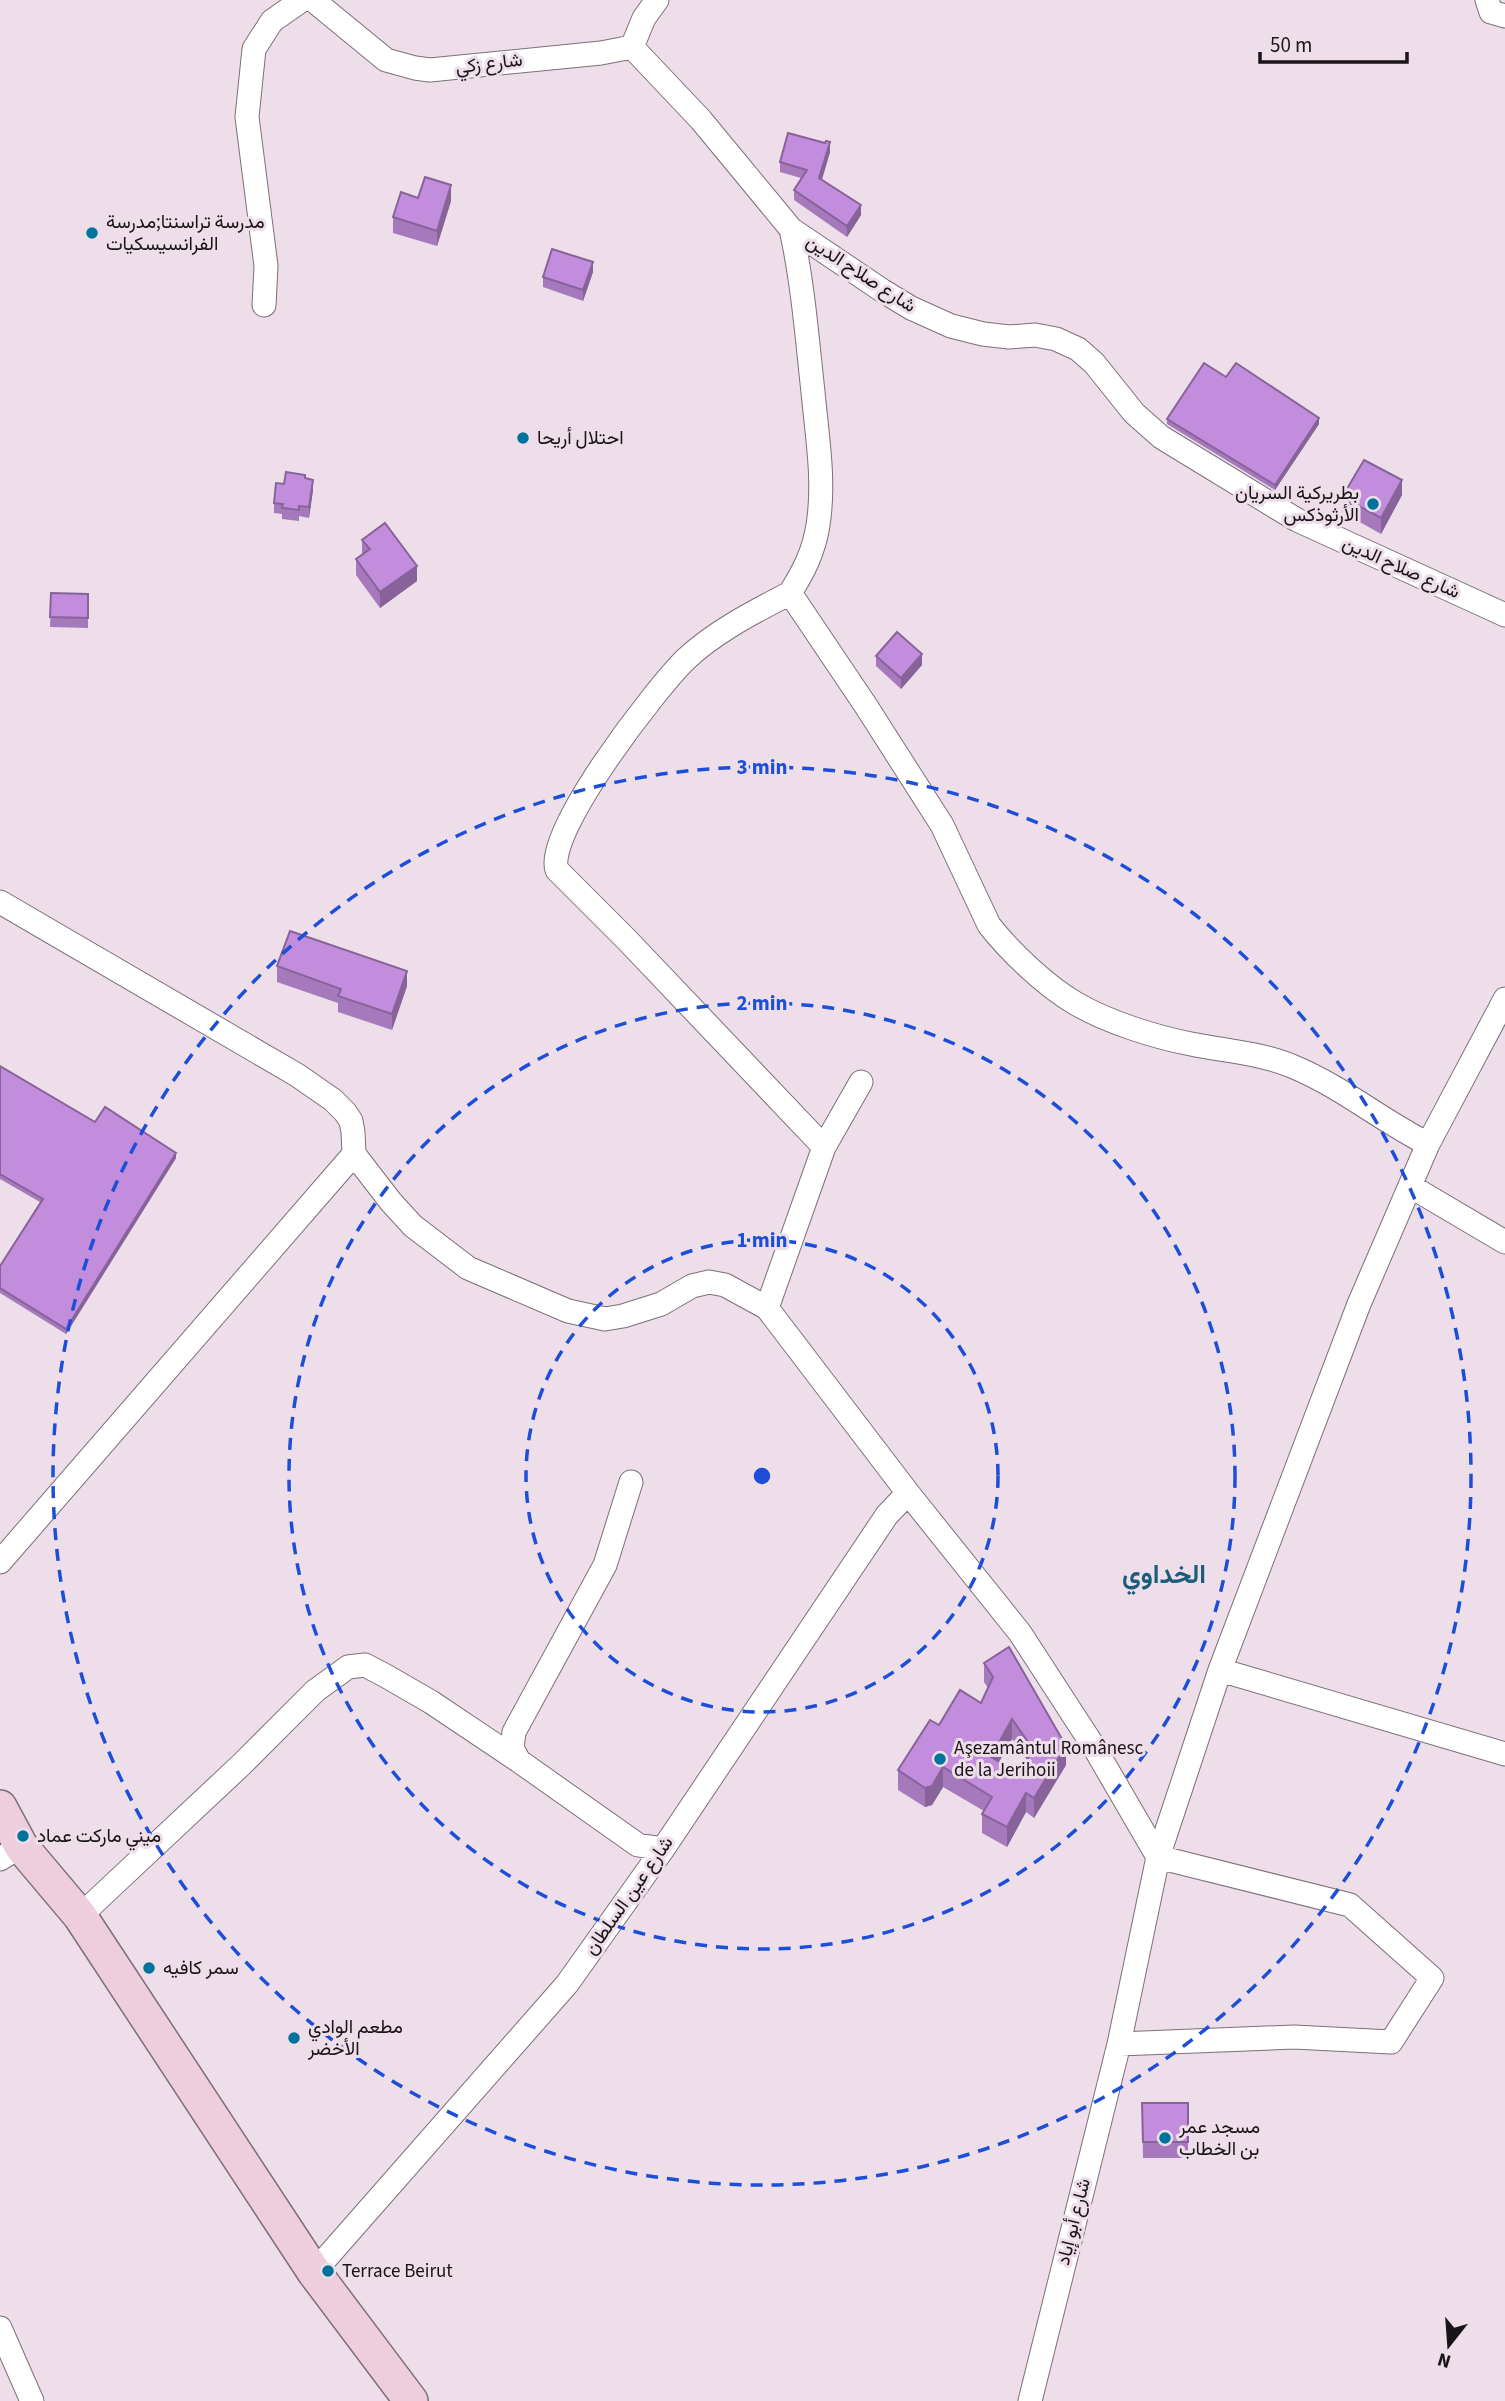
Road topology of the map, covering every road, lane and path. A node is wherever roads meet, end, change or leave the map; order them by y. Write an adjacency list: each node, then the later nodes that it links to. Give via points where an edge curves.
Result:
1 (302, 0): 8 (street, via 272,21 254,49 247,117 266,266)
2 (313, 0): 6 (street, شارع زكي, via 380,56 415,68 444,69)
3 (657, 0): 6 (street)
4 (1487, 0): 5 (street, via 1491,12)
5 (1505, 16)
6 (632, 47): 7 (street, شارع صلاح الدين, via 701,120)
7 (791, 229): 9 (street, via 800,266 821,481 813,549); 10 (street, شارع صلاح الدين, via 911,308 951,326 1009,337 1035,335 1078,349 1134,413 1172,444 1297,520)
8 (264, 306)
9 (790, 593): 14 (street, via 942,825 989,925 1027,966 1075,1003 1122,1024 1293,1066); 15 (street, via 735,623 687,658 659,688 570,819 555,865)
10 (1505, 615)
11 (0, 902): 16 (street, via 333,1100 351,1121)
12 (1505, 999): 14 (street, شارع أبو إياد)
13 (861, 1082): 15 (street)
14 (1428, 1144): 17 (street, شارع أبو إياد)
15 (824, 1147): 19 (street)
16 (354, 1154): 19 (street, via 413,1226 441,1249 468,1268 568,1311 605,1319 623,1316 709,1282 725,1285); 22 (street)
17 (1410, 1186): 18 (street); 23 (street, شارع أبو إياد, via 1359,1304)
18 (1505, 1242)
19 (766, 1308): 21 (street)
20 (631, 1482): 24 (street, via 605,1565)
21 (908, 1493): 29 (street, شارع عين السلطان, via 887,1515); 31 (street, via 1020,1633)
22 (0, 1562)
23 (1220, 1671): 26 (street); 31 (street, شارع أبو إياد)
24 (514, 1732): 25 (street, via 496,1738); 27 (street, via 512,1748)
25 (481, 1735): 27 (street); 32 (street, via 373,1669 348,1667 314,1690)
26 (1505, 1755)
27 (519, 1761): 29 (street, via 638,1845)
28 (0, 1807): 30 (main road)
29 (663, 1849): 34 (street, شارع عين السلطان, via 567,1984)
30 (11, 1853): 32 (main road)
31 (1158, 1857): 33 (street, شارع أبو إياد); 33 (street, via 1350,1905 1432,1978 1391,2042 1294,2037)
32 (79, 1916): 34 (main road)
33 (1119, 2044): 38 (street, شارع أبو إياد)
34 (314, 2272): 37 (main road)
35 (0, 2328): 36 (street)
36 (32, 2401)
37 (411, 2401)
38 (1030, 2401)

